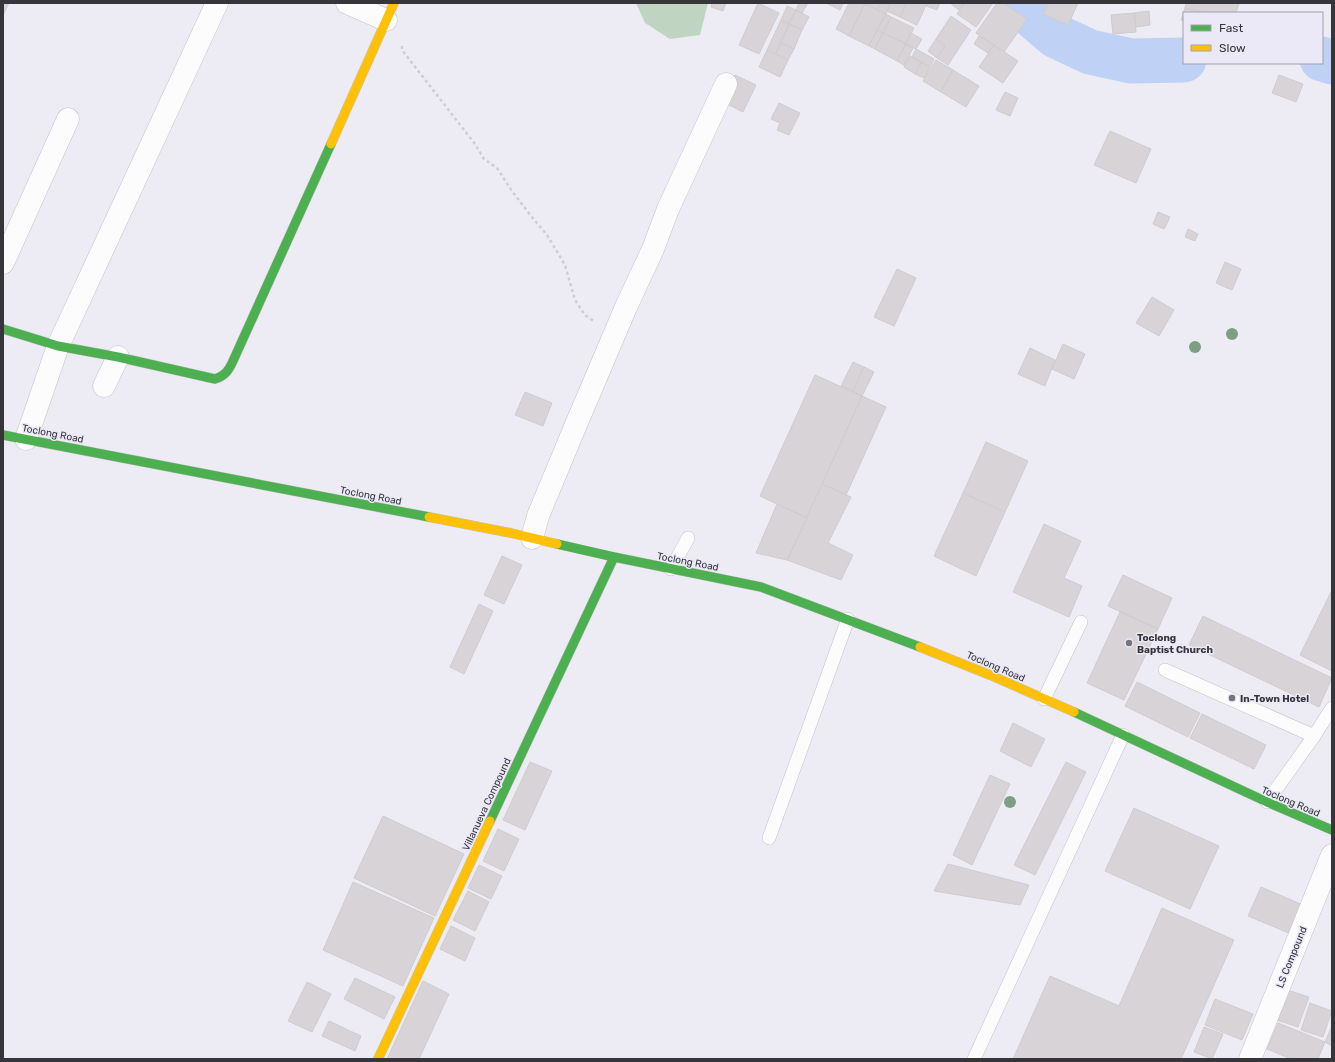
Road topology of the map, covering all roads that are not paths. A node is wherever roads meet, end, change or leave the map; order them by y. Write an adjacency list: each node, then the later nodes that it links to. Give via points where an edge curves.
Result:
1 (217, 3): 8 (street)
2 (347, 3): 3 (street)
3 (389, 13): 9 (street, via 229,371 222,378 215,379)
4 (726, 84): 13 (street, via 605,356 538,516)
5 (68, 119): 6 (street)
6 (3, 263)
7 (3, 329): 8 (street)
8 (58, 346): 9 (street); 12 (street)
9 (118, 357): 10 (street)
10 (104, 386)
11 (3, 435): 12 (street, Toclong Road)
12 (26, 439): 13 (street, Toclong Road)
13 (532, 538): 15 (street, Toclong Road)
14 (688, 538): 16 (lane)
15 (614, 558): 16 (street, Toclong Road); 28 (street, Villanueva Compound)
16 (671, 569): 17 (street, Toclong Road, via 762,587)
17 (848, 619): 20 (street, Toclong Road); 26 (lane)
18 (1081, 622): 20 (lane)
19 (1165, 670): 23 (lane)
20 (1044, 699): 22 (street, Toclong Road)
21 (1332, 708): 23 (lane)
22 (1123, 735): 24 (street, Toclong Road); 29 (lane)
23 (1314, 736): 24 (lane)
24 (1267, 802): 25 (street, Toclong Road)
25 (1332, 830)
26 (769, 838)
27 (1332, 855): 30 (street, LS Compound)
28 (378, 1059)
29 (974, 1059)
30 (1250, 1059)

